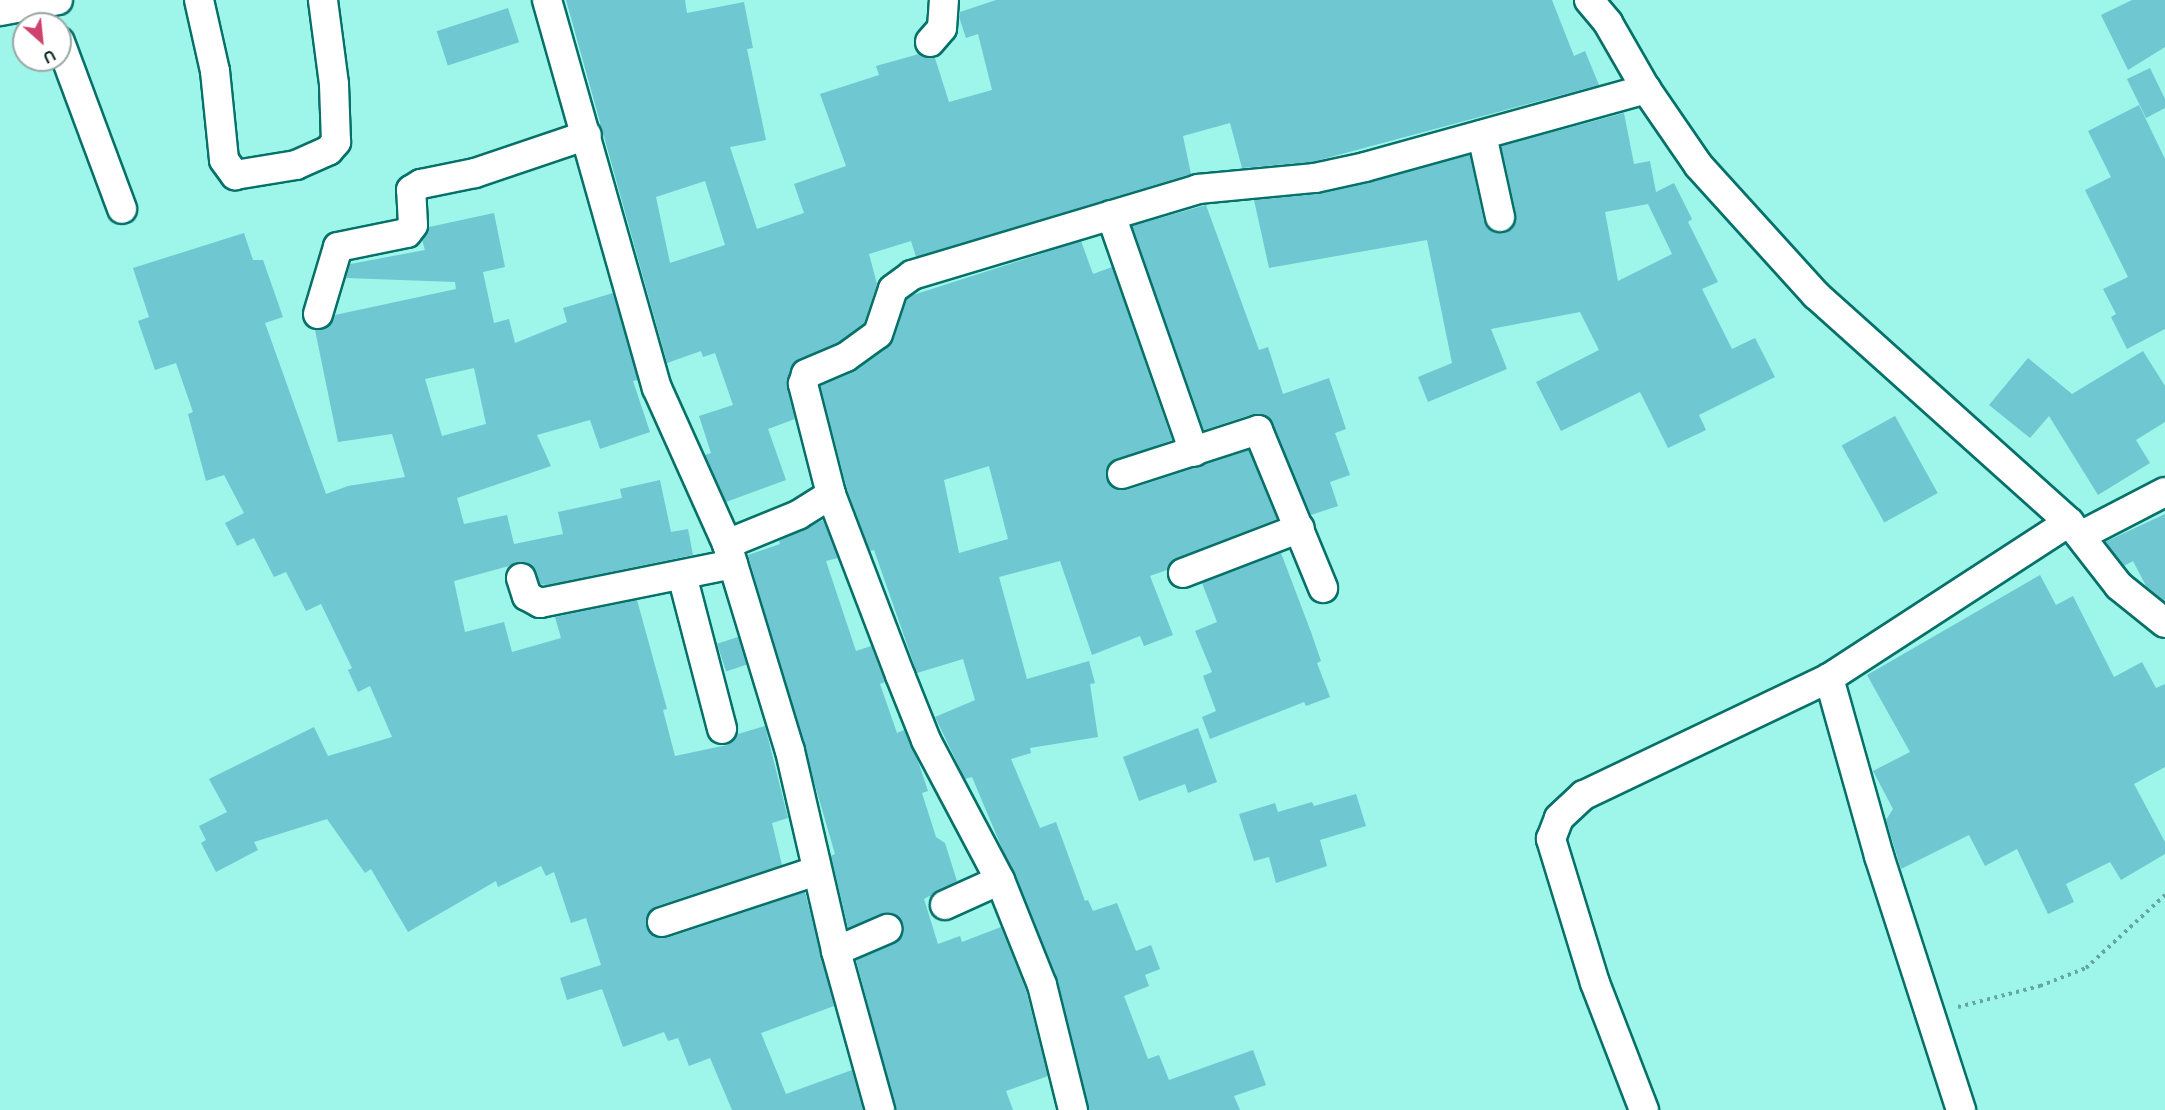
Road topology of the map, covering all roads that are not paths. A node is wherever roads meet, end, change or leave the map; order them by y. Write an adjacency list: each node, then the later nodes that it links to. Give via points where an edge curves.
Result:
1 (199, 0): 2 (street, via 215,71 224,160 235,175 296,165 329,150 336,142 334,84)
2 (323, 0)
3 (547, 0): 11 (street)
4 (944, 0): 8 (street, via 942,28)
5 (1588, 0): 10 (street, via 1608,23)
6 (52, 9): 7 (street)
7 (0, 11)
8 (930, 42)
9 (71, 72): 13 (street)
10 (1646, 89): 12 (street); 22 (street, via 1699,166 1816,295)
11 (587, 135): 16 (street, via 411,190 413,225 407,233 338,247); 23 (street, via 657,388)
12 (1482, 135): 14 (street, via 1315,178 1198,189); 15 (street)
13 (122, 208)
14 (1111, 214): 17 (street); 20 (street, via 912,275 892,289 878,334 846,357 806,374 803,384)
15 (1500, 217)
16 (318, 314)
17 (1194, 452): 18 (street); 21 (street, via 1258,430)
18 (1122, 474)
19 (2165, 492): 22 (street)
20 (831, 494): 23 (street); 32 (street, via 926,740)
21 (1300, 528): 24 (street); 27 (street)
22 (2076, 529): 28 (street, via 2119,586); 29 (street)
23 (730, 554): 25 (street); 31 (street, via 790,751)
24 (1183, 573)
25 (682, 575): 26 (street, via 540,603 527,596); 30 (street)
26 (521, 578)
27 (1323, 588)
28 (2165, 622)
29 (1829, 678): 39 (street, via 1584,795 1559,818 1551,839 1595,983); 40 (street, via 1928,1015)
30 (722, 729)
31 (816, 870): 34 (street); 36 (street)
32 (1000, 880): 33 (street); 38 (street, via 1042,985)
33 (945, 905)
34 (662, 922)
35 (887, 929): 36 (street)
36 (836, 951): 37 (street)
37 (880, 1110)
38 (1073, 1110)
39 (1644, 1110)
40 (1961, 1110)

